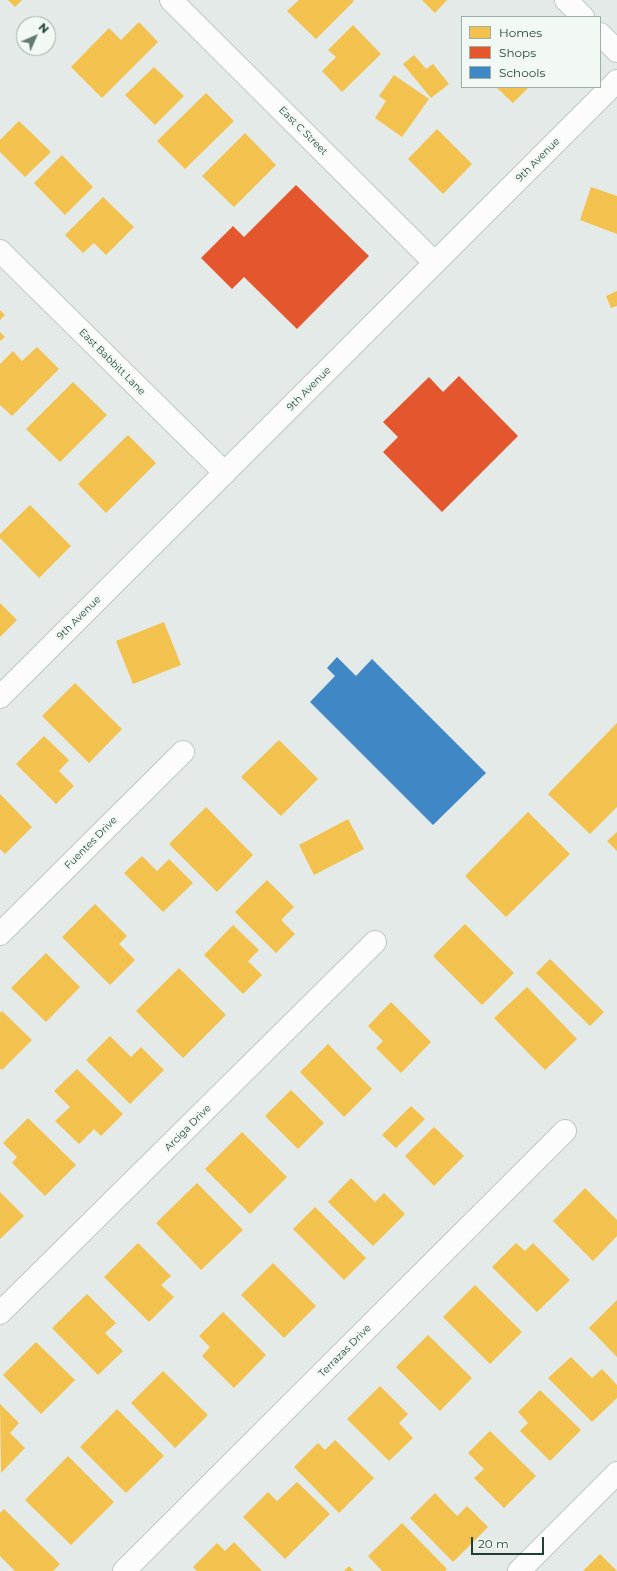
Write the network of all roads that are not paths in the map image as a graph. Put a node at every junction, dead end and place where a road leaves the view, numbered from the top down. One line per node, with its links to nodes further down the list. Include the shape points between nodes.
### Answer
1 (171, 0): 8 (street, East C Street)
2 (566, 0): 3 (street)
3 (582, 16)
4 (601, 35): 5 (street)
5 (617, 51)
6 (617, 81): 8 (street, 9th Avenue)
7 (0, 251): 9 (street, East Babbitt Lane)
8 (435, 263): 9 (street, 9th Avenue)
9 (224, 473): 10 (street, 9th Avenue)
10 (0, 697)
11 (183, 752): 12 (street, Fuentes Drive)
12 (0, 934)
13 (375, 942): 15 (street, Arciga Drive)
14 (565, 1131): 17 (street, Terrazas Drive)
15 (0, 1313)
16 (617, 1473): 18 (street)
17 (124, 1571)
18 (519, 1571)

